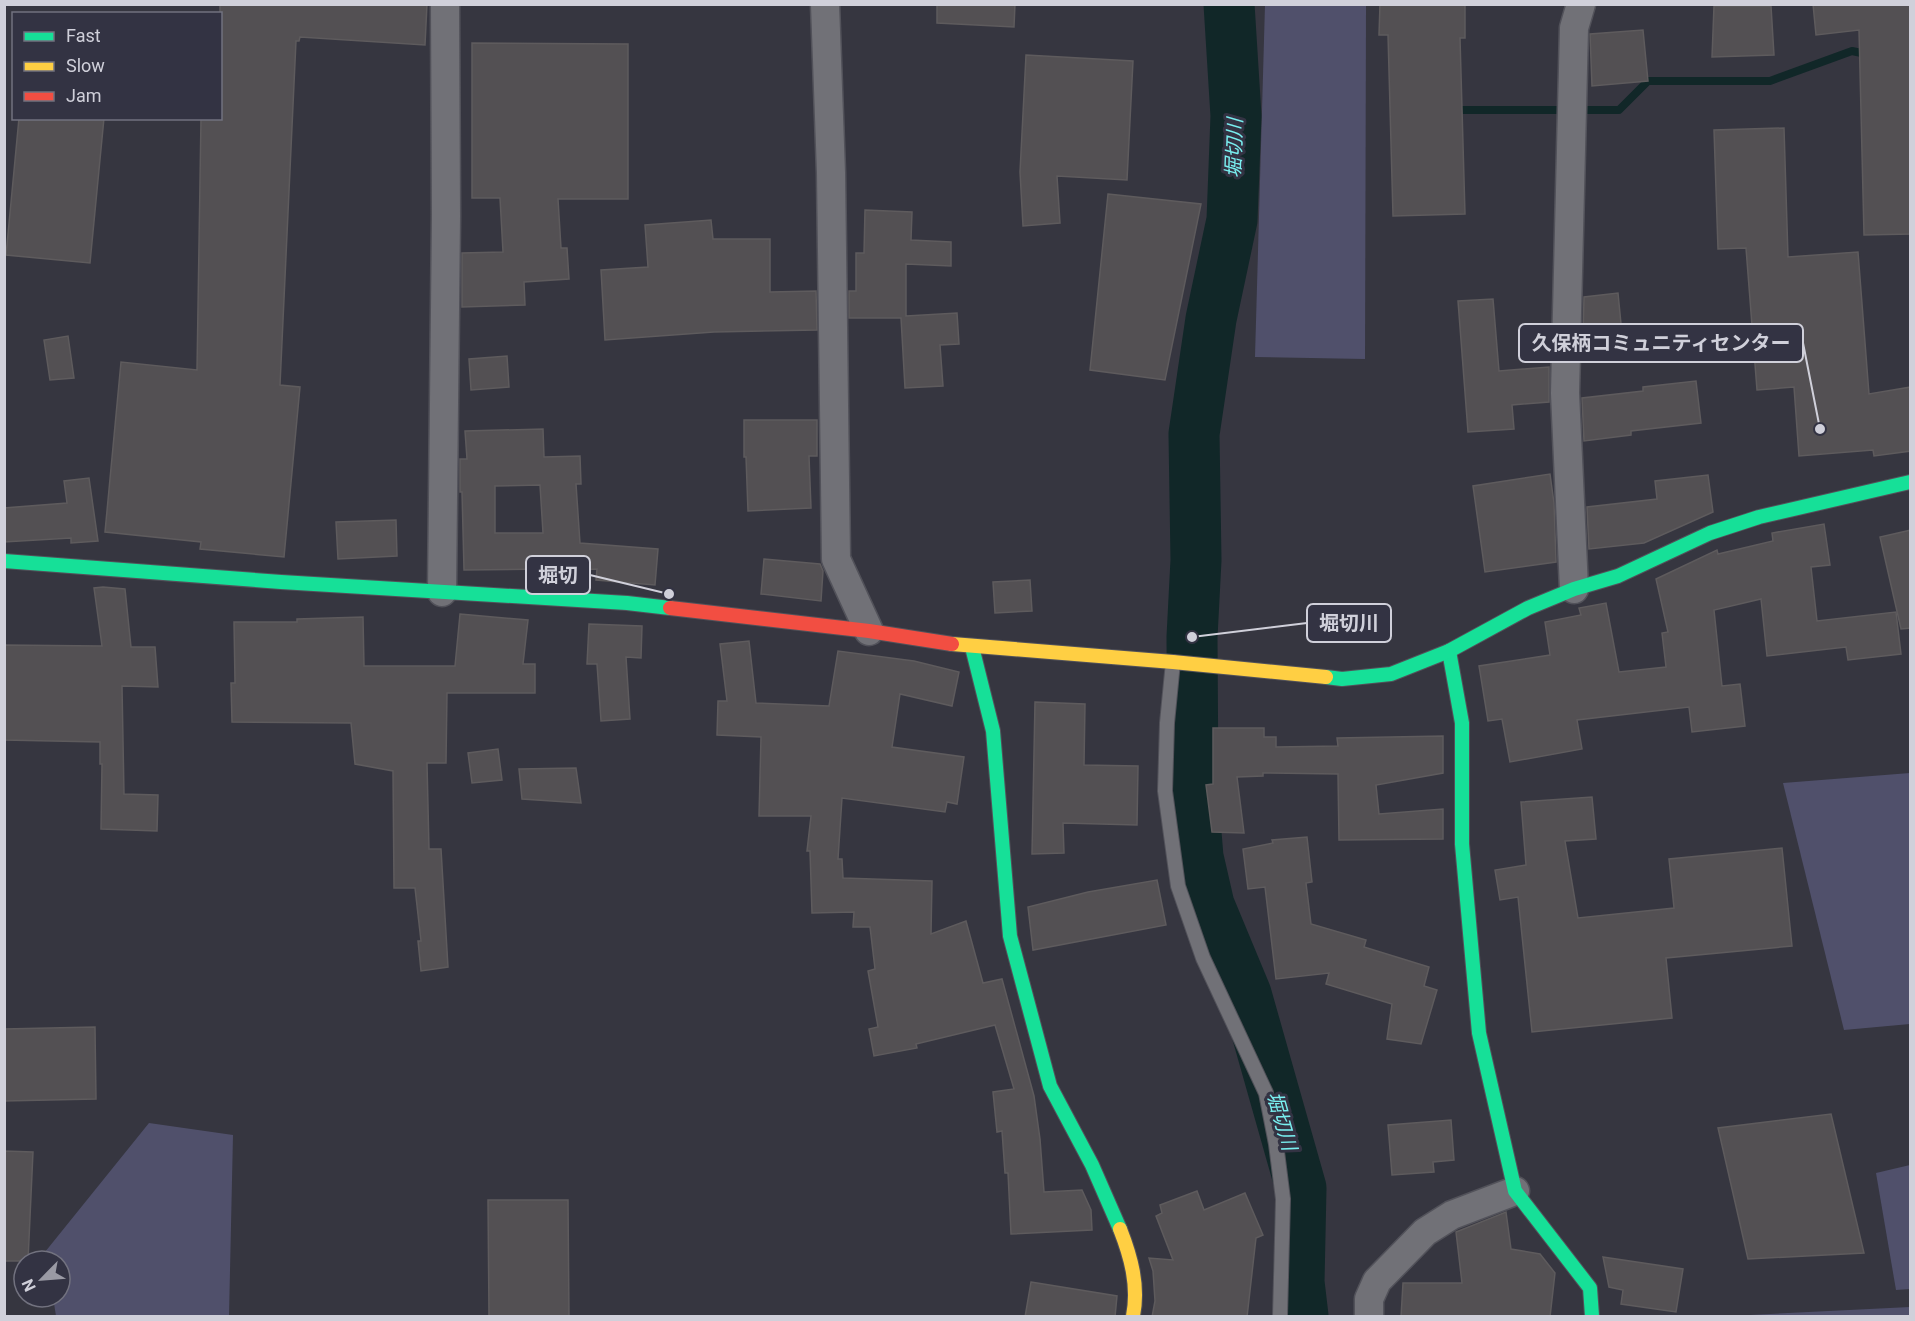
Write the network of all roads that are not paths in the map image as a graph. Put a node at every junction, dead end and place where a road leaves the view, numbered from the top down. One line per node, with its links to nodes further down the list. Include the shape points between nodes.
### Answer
1 (445, 4): 7 (street)
2 (825, 4): 8 (street, via 836,559)
3 (1581, 4): 6 (street, via 1574,28 1564,393)
4 (1911, 482): 6 (street, via 1759,517 1710,533 1618,576)
5 (4, 561): 7 (street)
6 (1574, 589): 10 (street, via 1528,608)
7 (442, 592): 8 (street, via 627,603)
8 (869, 631): 9 (street)
9 (972, 647): 11 (street); 13 (street, via 993,731 1010,936 1050,1086 1092,1165 1126,1244 1134,1272)
10 (1449, 651): 11 (street, via 1391,674 1342,679); 12 (street, via 1462,723 1462,844 1479,1033)
11 (1173, 662): 14 (lane, via 1165,791 1178,886 1203,958 1266,1093 1283,1199)
12 (1515, 1191): 15 (street, via 1452,1215 1425,1232 1377,1281 1369,1299); 16 (street, via 1590,1288)
13 (1133, 1317)
14 (1280, 1317)
15 (1369, 1317)
16 (1592, 1317)

